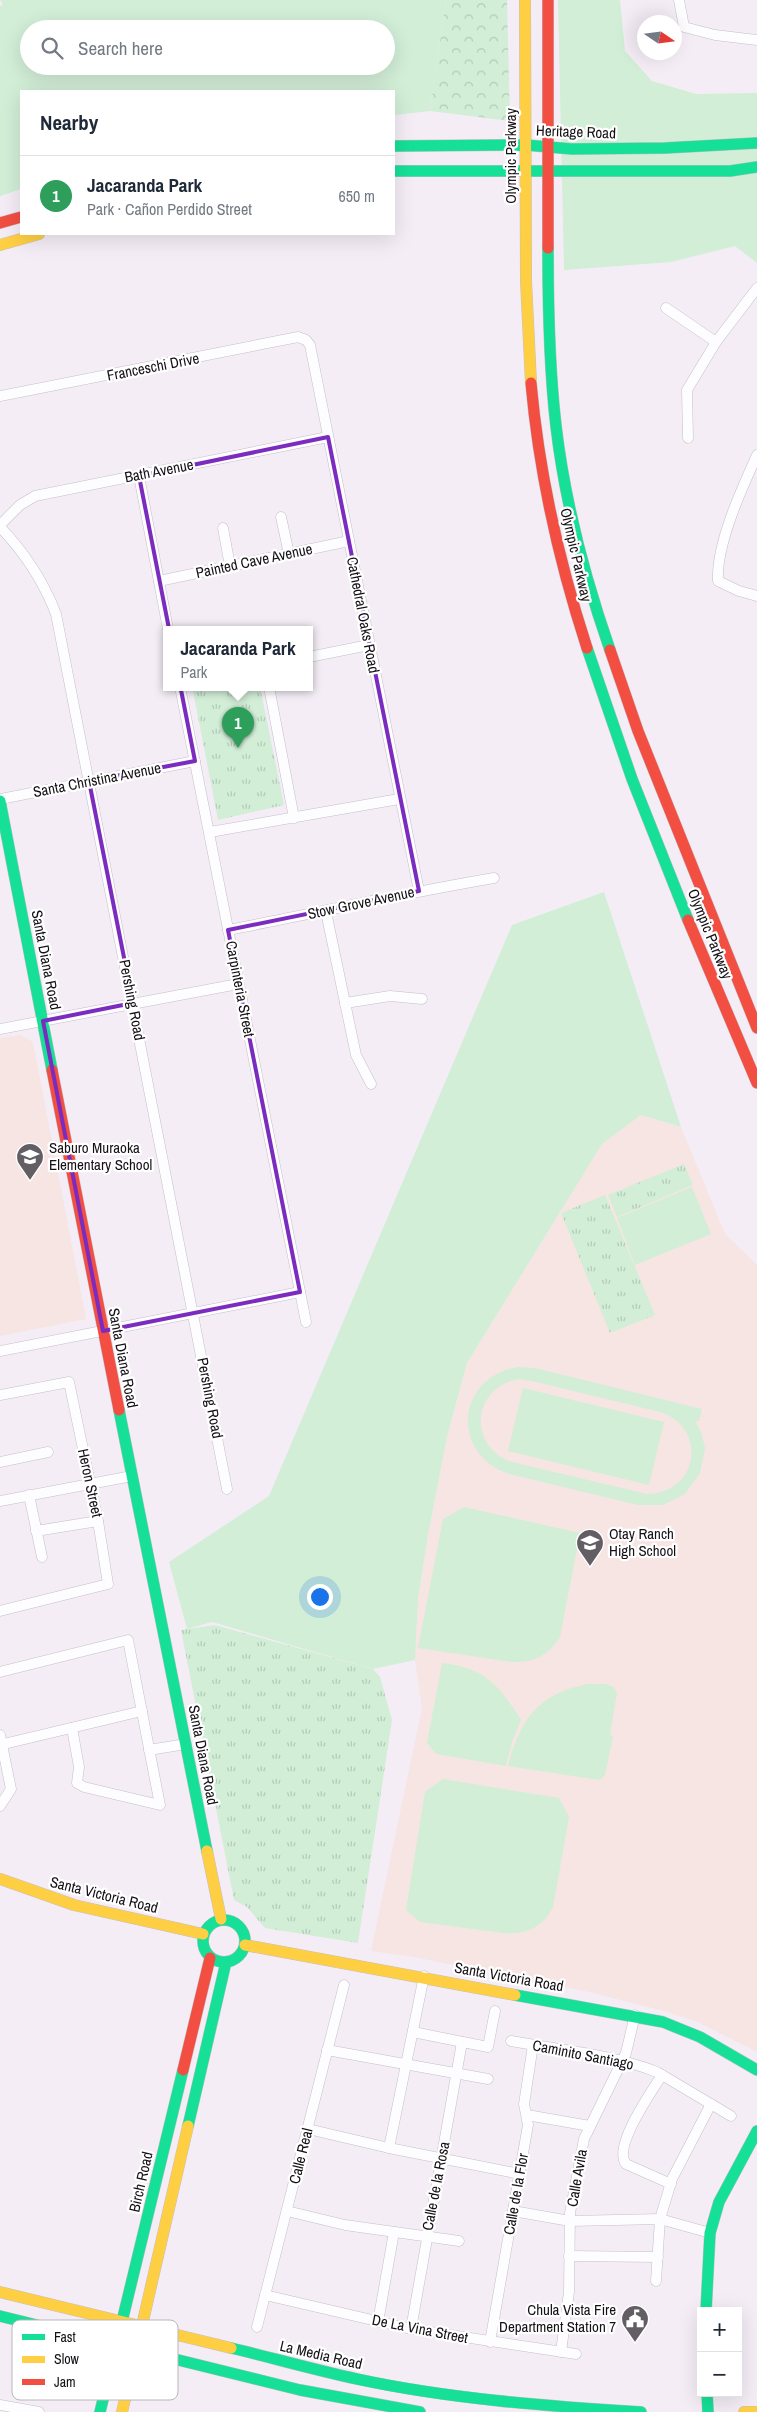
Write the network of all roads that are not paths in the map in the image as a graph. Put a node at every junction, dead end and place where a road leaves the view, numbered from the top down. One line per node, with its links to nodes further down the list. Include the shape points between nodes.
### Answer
1 (525, 0): 6 (main road, Olympic Parkway)
2 (548, 0): 8 (main road, Olympic Parkway)
3 (679, 0): 4 (street, via 684,27)
4 (757, 40)
5 (757, 143): 8 (main road, Heritage Road, via 665,148)
6 (526, 145): 7 (main road, Heritage Road); 8 (main road, Heritage Road); 11 (main road, Olympic Parkway)
7 (395, 146)
8 (549, 148): 12 (main road, Olympic Parkway)
9 (757, 167): 12 (main road, via 730,171)
10 (395, 171): 11 (main road)
11 (526, 172): 12 (main road); 56 (main road, Olympic Parkway, via 528,368 551,517 572,604 617,741 700,951)
12 (548, 172): 54 (main road, Olympic Parkway, via 551,365 556,426 575,531 591,596 638,731)
13 (20, 217): 14 (main road)
14 (0, 223)
15 (35, 235): 16 (main road)
16 (0, 245)
17 (757, 288): 20 (street)
18 (666, 308): 20 (street)
19 (306, 340): 21 (street, Franceschi Drive, via 298,338); 22 (street, Cathedral Oaks Road, via 310,345)
20 (716, 342): 23 (street, via 686,390)
21 (0, 396)
22 (328, 437): 25 (street, Bath Avenue); 29 (street, Cathedral Oaks Road)
23 (688, 438)
24 (757, 455): 33 (street, via 717,563 718,581)
25 (139, 476): 27 (street, Bath Avenue, via 34,496 20,504); 32 (street)
26 (281, 517): 30 (street)
27 (0, 526): 40 (street, Pershing Road, via 31,563 48,592 56,614)
28 (222, 528): 31 (street)
29 (349, 541): 30 (street, Painted Cave Avenue); 35 (street, Cathedral Oaks Road)
30 (289, 554): 31 (street, Painted Cave Avenue)
31 (230, 566): 32 (street, Painted Cave Avenue)
32 (159, 581): 34 (street)
33 (757, 596)
34 (167, 626)
35 (369, 645): 36 (street); 41 (street, Cathedral Oaks Road)
36 (313, 656)
37 (181, 691): 39 (street, Carpinteria Street)
38 (270, 691): 43 (street)
39 (194, 761): 40 (street, Santa Christina Avenue); 44 (street, Carpinteria Street)
40 (89, 781): 42 (street, Santa Christina Avenue); 51 (street, Pershing Road)
41 (399, 799): 43 (street); 46 (street, Cathedral Oaks Road)
42 (0, 800): 53 (main road, Santa Diana Road)
43 (294, 818): 44 (street)
44 (210, 832): 48 (street, Carpinteria Street)
45 (494, 878): 46 (street, Stow Grove Avenue)
46 (419, 891): 47 (street, Stow Grove Avenue)
47 (326, 912): 48 (street, Stow Grove Avenue); 52 (street)
48 (228, 930): 49 (street, Carpinteria Street)
49 (238, 984): 51 (street); 58 (street, Carpinteria Street)
50 (422, 999): 52 (street, via 390,996)
51 (133, 1003): 53 (street); 59 (street, Pershing Road)
52 (345, 1003): 57 (street, via 356,1055)
53 (43, 1021): 55 (street); 61 (main road, Santa Diana Road)
54 (757, 1028)
55 (0, 1029)
56 (757, 1083)
57 (371, 1084)
58 (300, 1292): 59 (street); 60 (street, Carpinteria Street)
59 (193, 1313): 61 (street); 68 (street, Pershing Road)
60 (306, 1322)
61 (102, 1331): 62 (street); 66 (main road, Santa Diana Road)
62 (0, 1351)
63 (0, 1395): 67 (street, Heron Street, via 69,1382)
64 (48, 1452): 65 (street)
65 (0, 1462)
66 (132, 1476): 67 (street); 79 (main road, Santa Diana Road)
67 (90, 1484): 69 (street); 71 (street, Heron Street)
68 (227, 1489)
69 (29, 1495): 70 (street); 72 (street)
70 (0, 1501)
71 (98, 1520): 72 (street); 74 (street, Heron Street, via 108,1584)
72 (36, 1531): 73 (street)
73 (42, 1558)
74 (0, 1611)
75 (0, 1672): 76 (street, via 128,1640)
76 (142, 1711): 77 (street); 80 (street)
77 (72, 1728): 78 (street); 80 (street, via 80,1767 77,1783 160,1804)
78 (1, 1742): 81 (street, via 11,1789)
79 (186, 1744): 80 (street); 83 (main road, Santa Diana Road)
80 (150, 1750)
81 (0, 1806)
82 (0, 1879): 84 (main road, Santa Victoria Road, via 71,1904)
83 (221, 1919): 84 (main road, via 210,1924); 85 (main road, via 239,1926)
84 (203, 1934): 86 (main road, via 203,1947)
85 (245, 1945): 87 (main road, via 238,1957); 88 (main road, Santa Victoria Road)
86 (210, 1958): 87 (main road); 103 (main road, Birch Road)
87 (226, 1962): 104 (main road)
88 (424, 1976): 91 (main road, Santa Victoria Road); 92 (street)
89 (344, 1985): 96 (street, Calle Real)
90 (495, 2012): 94 (street, via 488,2047)
91 (635, 2015): 97 (street, Calle Avila); 99 (main road, Santa Victoria Road, via 684,2029)
92 (413, 2032): 94 (street); 98 (street)
93 (511, 2041): 95 (street, Caminito Santiago)
94 (462, 2042): 100 (street, Calle de la Rosa)
95 (533, 2045): 97 (street, Caminito Santiago); 106 (street, Calle de la Flor, via 524,2104)
96 (327, 2050): 98 (street); 109 (street, Calle Real)
97 (623, 2061): 101 (street, Caminito Santiago); 108 (street, Calle Avila)
98 (406, 2064): 100 (street); 111 (street)
99 (757, 2070)
100 (457, 2073): 102 (street); 112 (street, Calle de la Rosa)
101 (662, 2075): 105 (street, Caminito Santiago); 114 (street, via 633,2123 622,2152 626,2164)
102 (488, 2079)
103 (177, 2095): 104 (main road); 132 (main road, Birch Road)
104 (194, 2099): 133 (main road)
105 (711, 2104): 107 (street, Caminito Santiago); 114 (street)
106 (528, 2116): 108 (street); 113 (street, Calle de la Flor)
107 (731, 2116)
108 (590, 2126): 118 (street, Calle Avila, via 584,2139)
109 (308, 2129): 111 (street); 115 (street, Calle Real)
110 (757, 2131): 120 (main road, via 719,2202)
111 (389, 2148): 112 (street)
112 (442, 2158): 113 (street); 121 (street, Calle de la Rosa)
113 (520, 2174): 116 (street, Calle de la Flor)
114 (671, 2184): 117 (street)
115 (287, 2211): 119 (street, via 345,2225); 127 (street, Calle Real)
116 (513, 2211): 118 (street); 138 (street, Calle de la Flor)
117 (660, 2219): 118 (street); 120 (street); 124 (street)
118 (570, 2221): 123 (street, Calle Avila)
119 (394, 2232): 121 (street); 134 (street)
120 (710, 2233): 128 (main road)
121 (427, 2236): 122 (street); 136 (street, Calle de la Rosa)
122 (459, 2241)
123 (569, 2256): 124 (street); 139 (street, Calle Avila, via 569,2292)
124 (658, 2257): 125 (street)
125 (656, 2281)
126 (0, 2292): 131 (main road, La Media Road)
127 (265, 2295): 134 (street, De La Vina Street); 135 (street, Calle Real)
128 (706, 2307)
129 (0, 2316): 130 (main road)
130 (16, 2320)
131 (115, 2320)
132 (123, 2320)
133 (144, 2320)
134 (378, 2322): 136 (street, De La Vina Street)
135 (257, 2328)
136 (411, 2330): 138 (street, De La Vina Street)
137 (178, 2336): 146 (main road, La Media Road, via 358,2379 426,2391 545,2406)
138 (490, 2342): 139 (street, De La Vina Street)
139 (562, 2352): 140 (street, De La Vina Street)
140 (576, 2354)
141 (178, 2359): 145 (main road, via 300,2390)
142 (707, 2397): 147 (main road)
143 (2, 2408): 144 (street)
144 (39, 2412)
145 (420, 2412)
146 (640, 2412)
147 (708, 2412)
148 (744, 2412): 149 (main road)
149 (757, 2412)

